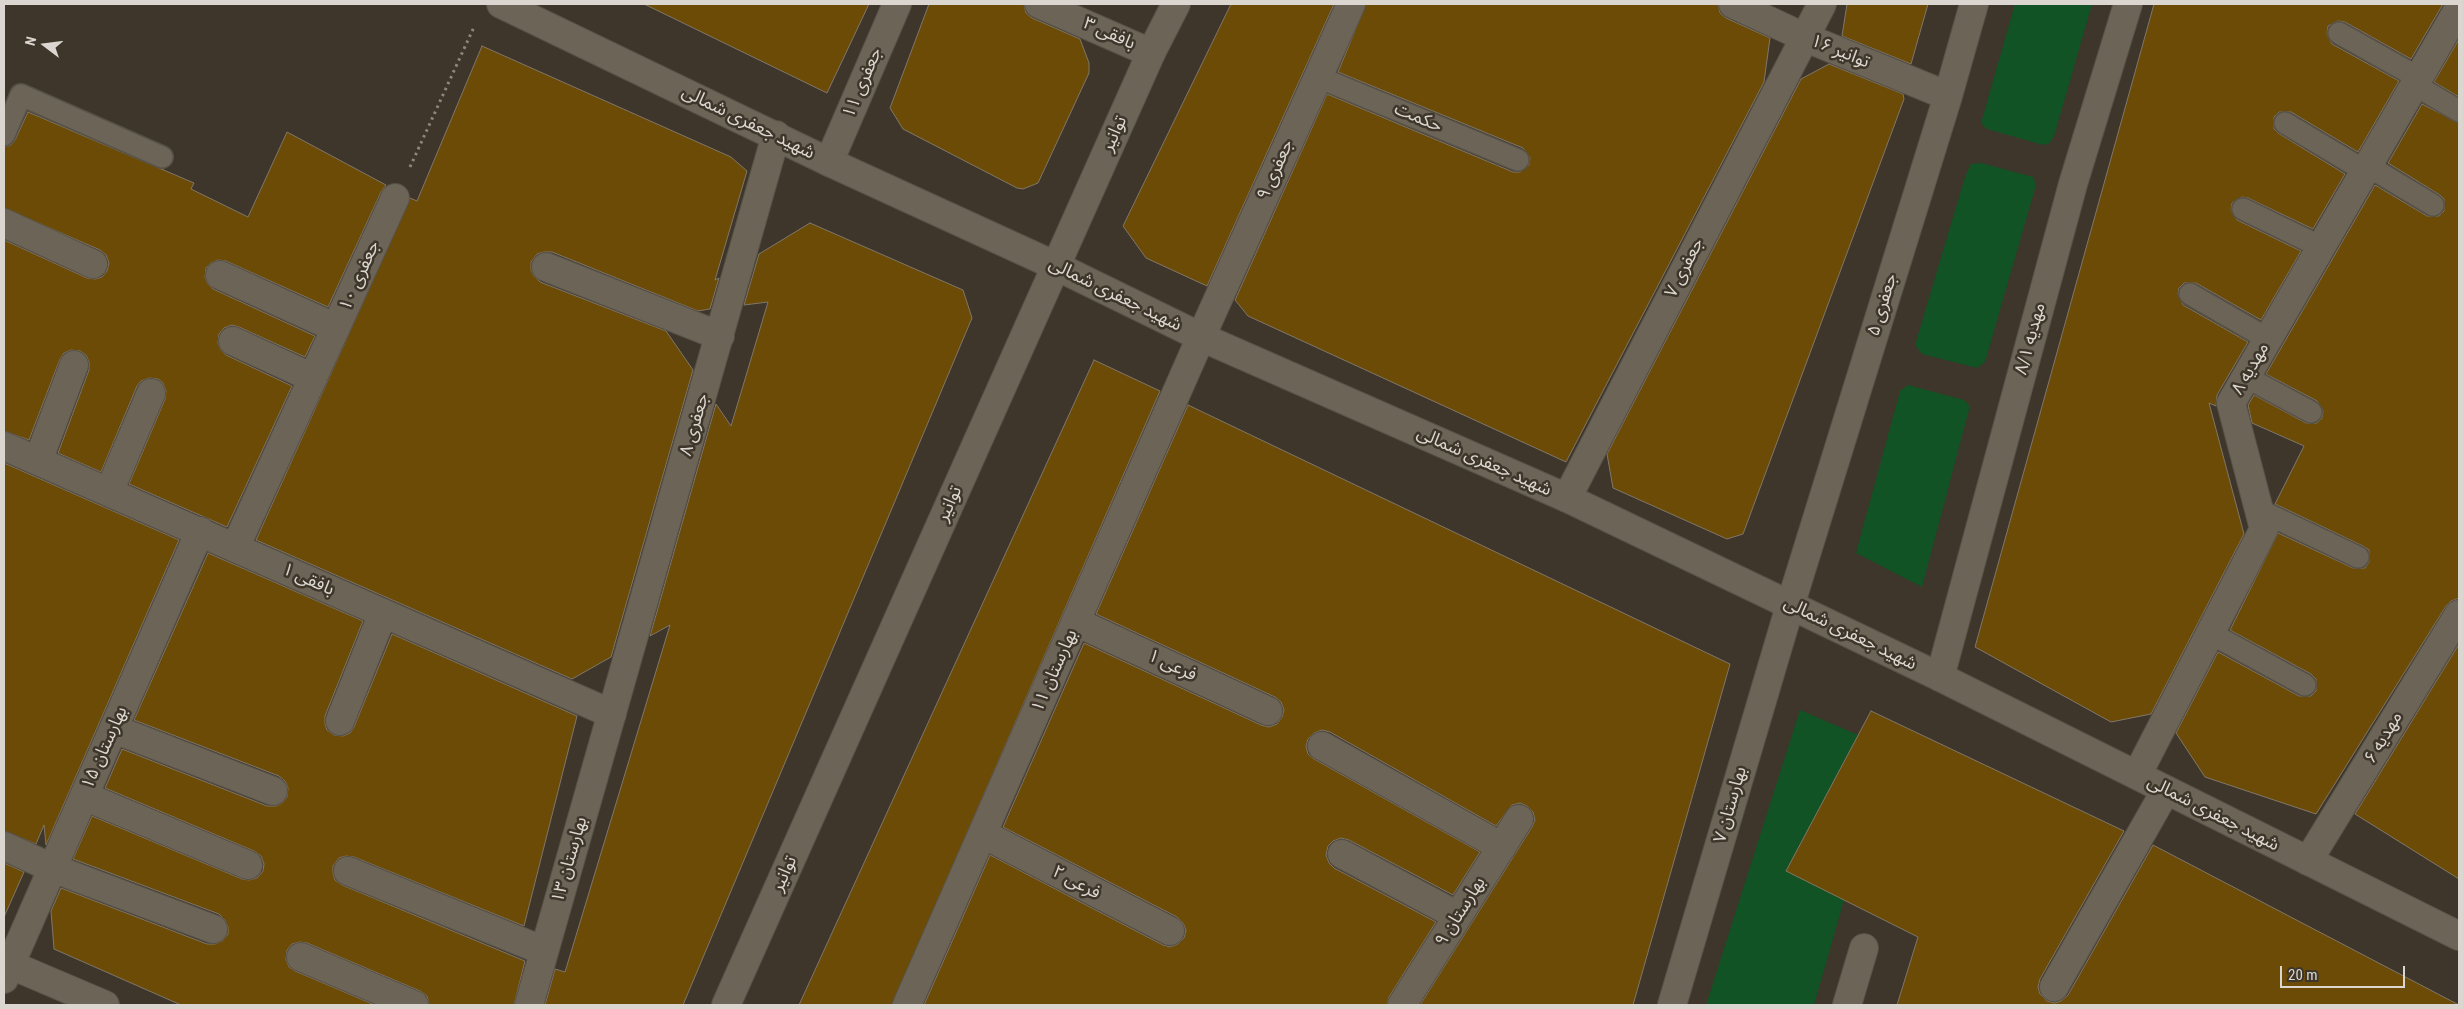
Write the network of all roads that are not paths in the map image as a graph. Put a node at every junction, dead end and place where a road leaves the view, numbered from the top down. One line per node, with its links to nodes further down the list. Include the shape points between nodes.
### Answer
1 (501, 4): 20 (street, شهید جعفری شمالی)
2 (897, 4): 23 (street, جعفری ۱۱)
3 (1039, 4): 13 (street, بافقی ۳)
4 (1176, 4): 13 (street, توانیر)
5 (1352, 4): 14 (street, جعفری ۹)
6 (1733, 4): 12 (street, توانیر ۱۶)
7 (1822, 4): 12 (street, جعفری ۷)
8 (1974, 4): 16 (street, جعفری ۵)
9 (2128, 4): 58 (street, مهدیه ۸/۱, via 2073,184)
10 (2459, 8): 15 (street, مهدیه ۸)
11 (2339, 33): 15 (lane)
12 (1804, 37): 16 (street, توانیر ۱۶); 48 (street, جعفری ۷)
13 (1151, 53): 31 (street, توانیر)
14 (1318, 77): 22 (lane, حکمت); 37 (street, جعفری ۹)
15 (2417, 81): 17 (lane); 24 (street, مهدیه ۸)
16 (1948, 96): 53 (street, جعفری ۵)
17 (2459, 111)
18 (2285, 123): 24 (lane)
19 (4, 135): 21 (lane, via 21,95)
20 (776, 135): 23 (street, شهید جعفری شمالی); 36 (street, جعفری ۸)
21 (162, 157)
22 (1518, 160)
23 (829, 162): 31 (street, شهید جعفری شمالی)
24 (2367, 169): 26 (lane); 29 (street, مهدیه ۸)
25 (395, 198): 35 (street, جعفری ۱۰)
26 (2433, 205)
27 (2243, 208): 29 (lane)
28 (4, 223): 30 (street)
29 (2321, 247): 38 (street, مهدیه ۸)
30 (93, 264)
31 (1056, 266): 37 (street, شهید جعفری شمالی); 90 (street, توانیر)
32 (546, 267): 36 (street)
33 (220, 275): 35 (street)
34 (2190, 294): 38 (lane)
35 (336, 328): 42 (street, جعفری ۱۰)
36 (720, 336): 61 (street, جعفری ۸)
37 (1201, 337): 48 (street, شهید جعفری شمالی); 56 (street, بهارستان ۱۱)
38 (2268, 340): 41 (street, مهدیه ۸)
39 (233, 341): 42 (street)
40 (74, 365): 46 (street)
41 (2246, 377): 44 (lane); 49 (street, مهدیه ۸, via 2231,403)
42 (313, 378): 51 (street, جعفری ۱۰)
43 (151, 393): 47 (street)
44 (2311, 412)
45 (4, 446): 46 (street, بافقی ۱)
46 (38, 461): 47 (street, بافقی ۱)
47 (109, 492): 50 (street, بافقی ۱)
48 (1567, 498): 53 (street, شهید جعفری شمالی)
49 (2259, 510): 52 (lane); 57 (street, مهدیه ۸, via 2264,529)
50 (200, 531): 51 (street, بافقی ۱); 63 (street, بهارستان ۱۵)
51 (235, 548): 54 (street, بافقی ۱)
52 (2358, 557)
53 (1790, 606): 58 (street, شهید جعفری شمالی); 93 (street, بهارستان ۷)
54 (383, 613): 61 (street, بافقی ۱); 62 (street)
55 (2459, 614): 74 (street, مهدیه ۶)
56 (1076, 622): 60 (street, فرعی ۱); 70 (street, بهارستان ۱۱)
57 (2210, 633): 59 (lane); 65 (street, مهدیه ۸)
58 (1940, 677): 65 (street, شهید جعفری شمالی)
59 (2305, 685)
60 (1268, 711)
61 (612, 714): 83 (street, بهارستان ۱۳)
62 (340, 721)
63 (114, 730): 67 (street); 68 (street, بهارستان ۱۵)
64 (1322, 746): 72 (street)
65 (2137, 775): 66 (street, شهید جعفری شمالی)
66 (2166, 790): 74 (street, شهید جعفری شمالی); 86 (street)
67 (273, 791)
68 (84, 796): 75 (street); 76 (street, بهارستان ۱۵)
69 (1519, 819): 72 (street, بهارستان ۹)
70 (983, 834): 80 (street, فرعی ۲); 91 (street, بهارستان ۱۱)
71 (4, 846): 76 (street)
72 (1502, 847): 78 (street, بهارستان ۹)
73 (1342, 854): 78 (street)
74 (2308, 862): 81 (street, شهید جعفری شمالی)
75 (248, 865)
76 (52, 868): 79 (street); 85 (street, بهارستان ۱۵)
77 (348, 871): 83 (street)
78 (1458, 916): 92 (street, بهارستان ۹)
79 (213, 929)
80 (1170, 931)
81 (2459, 936)
82 (1864, 948): 94 (street)
83 (544, 951): 89 (street, بهارستان ۱۳)
84 (301, 957): 88 (street)
85 (6, 969): 87 (street)
86 (2054, 987)
87 (106, 1005)
88 (414, 1005)
89 (529, 1005)
90 (726, 1005)
91 (907, 1005)
92 (1402, 1005)
93 (1672, 1005)
94 (1847, 1005)

